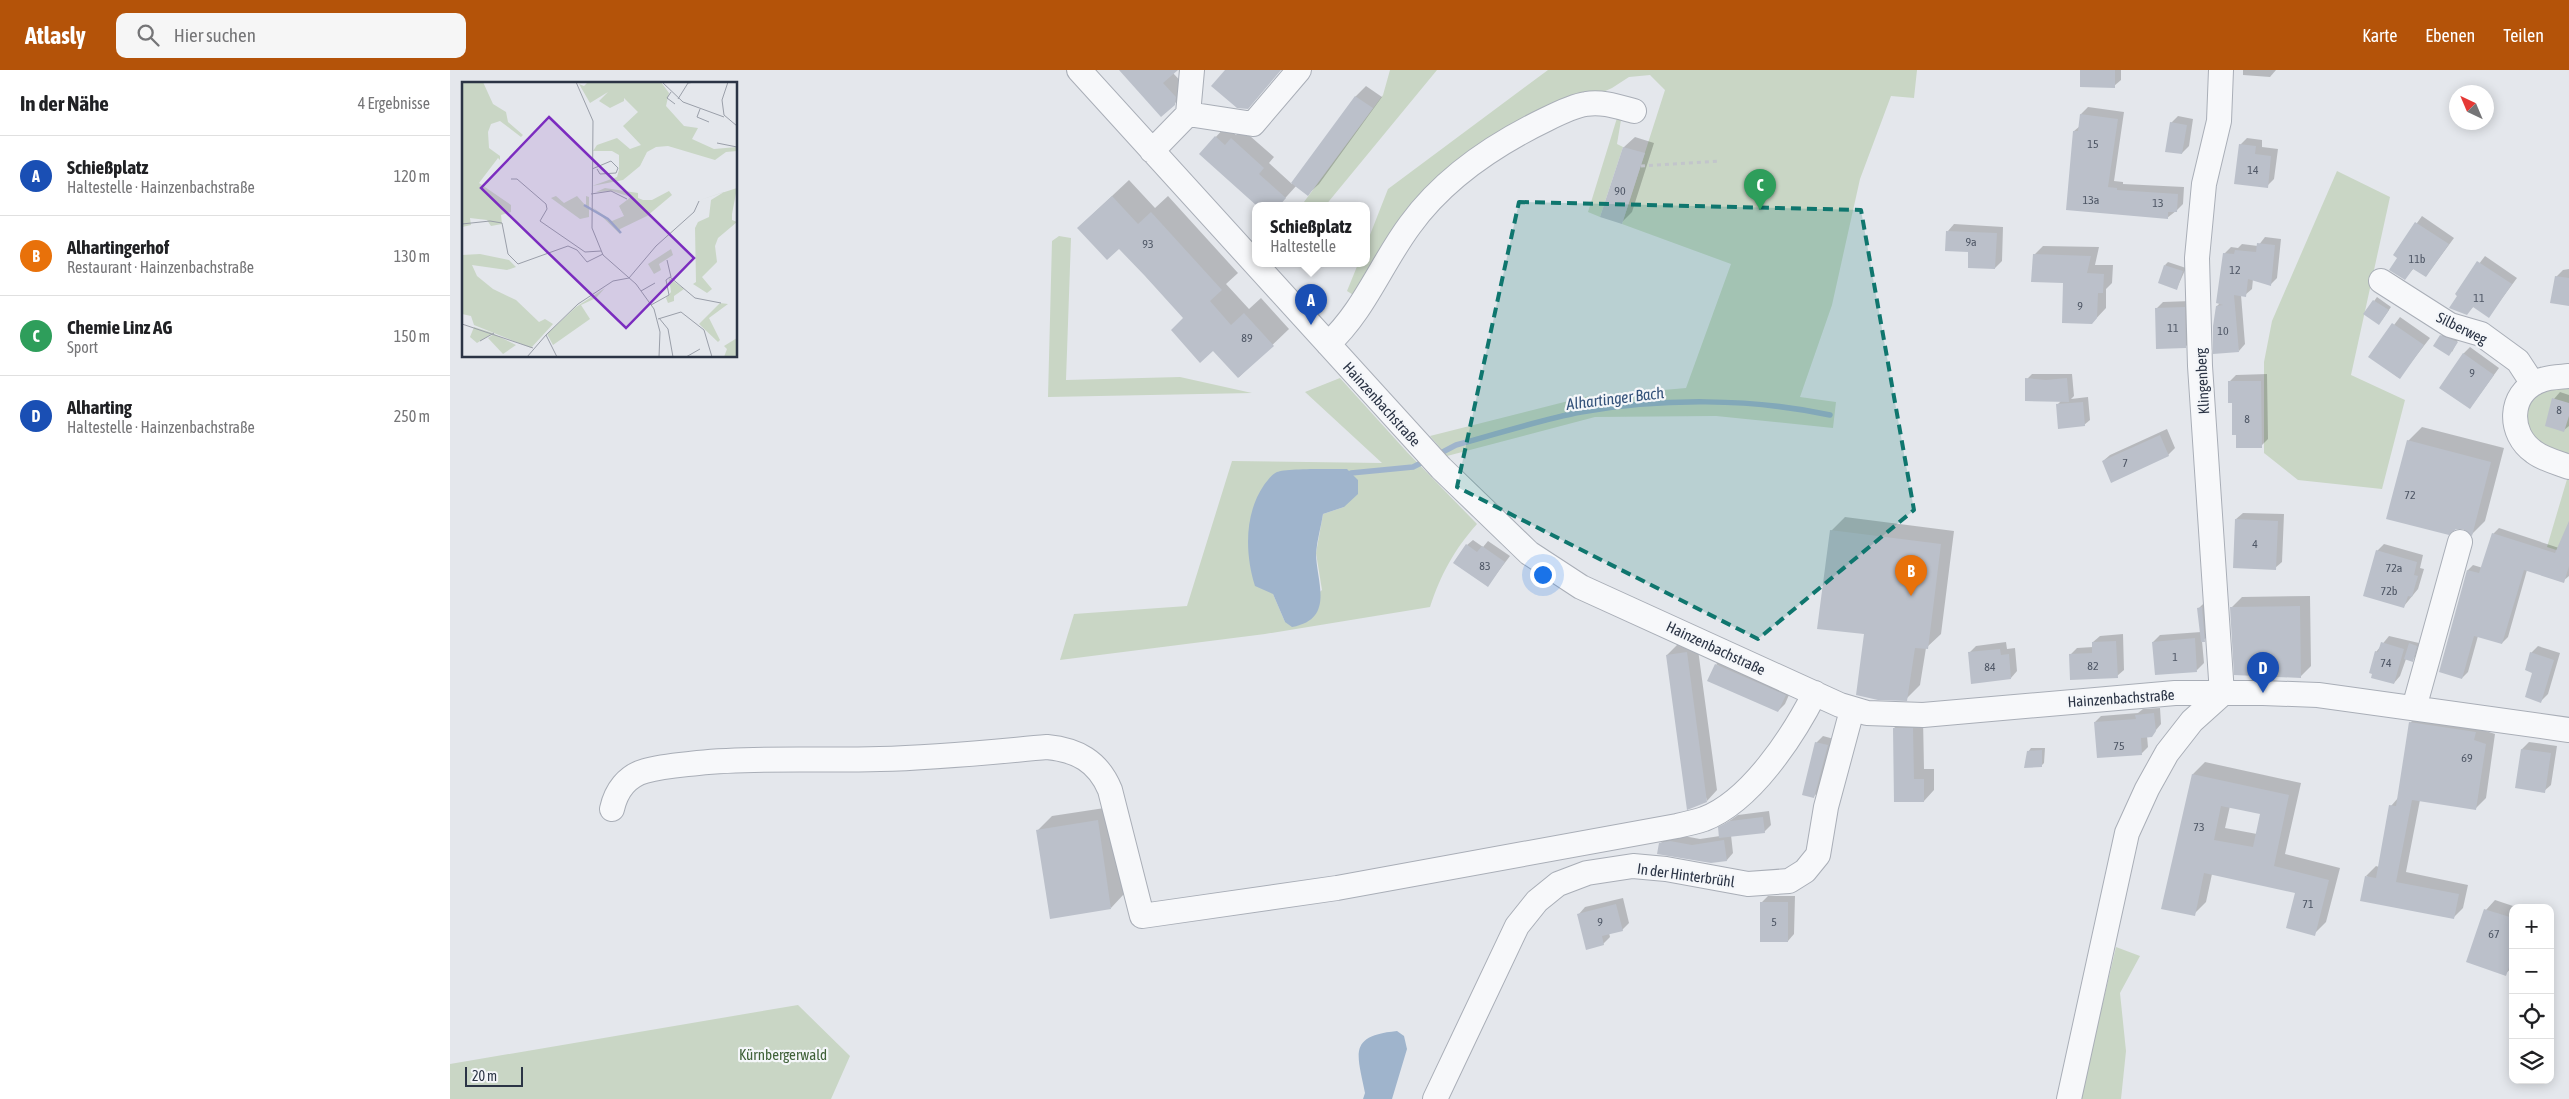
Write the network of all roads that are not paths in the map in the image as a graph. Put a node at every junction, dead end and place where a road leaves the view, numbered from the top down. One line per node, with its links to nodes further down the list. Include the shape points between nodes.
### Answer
1 (1079, 70): 7 (street, Hainzenbachstraße)
2 (1192, 70): 6 (street)
3 (1299, 70): 6 (street, via 1253,124)
4 (2222, 70): 17 (street, Klingenberg, via 2219,121 2204,184 2197,258 2200,366)
5 (1634, 111): 11 (street, via 1609,104 1577,107 1527,128 1459,173 1422,208 1362,302)
6 (1188, 114): 7 (street)
7 (1152, 151): 8 (street, Hainzenbachstraße)
8 (1252, 261)
9 (1258, 267): 11 (street, Hainzenbachstraße)
10 (2381, 282): 13 (street, Silberweg, via 2450,325 2481,334 2518,361)
11 (1328, 344): 16 (street, Hainzenbachstraße, via 1440,468 1510,537 1552,570 1581,587)
12 (2569, 376): 13 (street, via 2539,380)
13 (2533, 384): 14 (street, via 2517,402 2513,414 2516,429 2524,444 2535,453)
14 (2569, 467)
15 (2460, 542): 18 (street)
16 (1815, 693): 19 (street, Hainzenbachstraße); 21 (street, via 1797,728 1768,767 1731,803 1705,818 1677,826 1337,888 1142,916 1104,775 1078,753 1061,748 879,760 731,760 662,767 643,771 631,778 620,788)
17 (2222, 694): 18 (street, Hainzenbachstraße, via 2318,696); 19 (street, Hainzenbachstraße, via 2175,693 1923,715); 23 (street, via 2192,721 2167,753 2127,834)
18 (2414, 708): 20 (street, Hainzenbachstraße)
19 (1852, 710): 22 (street, In der Hinterbrühl, via 1826,807 1818,855 1805,871 1789,881 1748,884 1633,866 1587,872 1558,884 1537,901 1517,926)
20 (2569, 730)
21 (612, 809)
22 (1435, 1099)
23 (2069, 1099)

